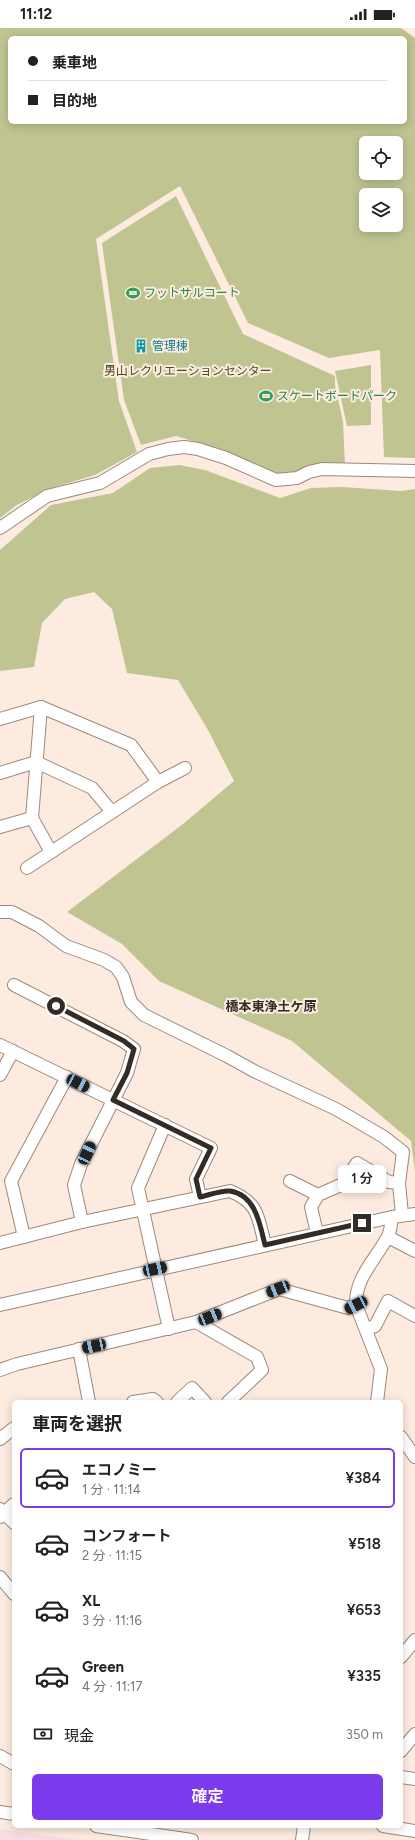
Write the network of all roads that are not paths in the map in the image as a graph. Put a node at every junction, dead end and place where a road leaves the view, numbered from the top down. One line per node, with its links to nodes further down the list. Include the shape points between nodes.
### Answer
1 (415, 471): 2 (street, via 322,469 297,478 276,480 198,449 168,449 149,454 100,483 47,496)
2 (0, 528)
3 (41, 707): 4 (street); 5 (street); 8 (street, via 131,745)
4 (0, 719)
5 (36, 762): 7 (street); 9 (street, via 92,788); 10 (street)
6 (184, 768): 8 (street)
7 (0, 773)
8 (158, 782): 9 (street)
9 (112, 812): 12 (street)
10 (32, 818): 11 (street); 12 (street)
11 (0, 827)
12 (51, 852): 13 (street)
13 (26, 868)
14 (0, 912): 23 (street, via 12,912 39,926 66,946 104,960 116,968 123,977 131,1002 144,1015 256,1072 336,1108 384,1137 403,1152)
15 (14, 985): 20 (street, via 124,1041 134,1049 127,1073)
16 (0, 1045): 17 (street)
17 (14, 1051): 18 (street); 19 (street)
18 (0, 1075)
19 (67, 1077): 20 (street); 31 (street, via 11,1181)
20 (113, 1100): 21 (street); 29 (street, via 81,1164 74,1184)
21 (166, 1125): 25 (street, via 211,1148 196,1179); 26 (street, via 138,1188)
22 (290, 1181): 24 (street)
23 (399, 1183): 24 (street, via 389,1182 357,1163 342,1184); 28 (street)
24 (318, 1195): 30 (street, via 311,1207)
25 (200, 1197): 26 (street); 34 (street, via 230,1191 243,1196 257,1214)
26 (142, 1209): 29 (street); 36 (street)
27 (415, 1214): 28 (street)
28 (397, 1216): 30 (street); 32 (street)
29 (82, 1222): 31 (street)
30 (317, 1234): 34 (street)
31 (24, 1237): 33 (street)
32 (388, 1237): 35 (street); 37 (street, via 373,1257 358,1285)
33 (0, 1243)
34 (265, 1245): 36 (street)
35 (415, 1252)
36 (155, 1269): 38 (street); 41 (street)
37 (356, 1305): 40 (street, via 348,1308 278,1289); 42 (street)
38 (0, 1306)
39 (415, 1316): 42 (street, via 388,1301 375,1326)
40 (196, 1322): 41 (street); 48 (street, via 257,1357 262,1370)
41 (169, 1329): 43 (street)
42 (366, 1329): 49 (street, via 381,1369)
43 (79, 1349): 44 (street); 45 (street)
44 (0, 1370)
45 (89, 1400)
46 (179, 1400): 47 (street, via 192,1388)
47 (203, 1400)
48 (230, 1400)
49 (377, 1400)
50 (12, 1430): 51 (street)
51 (0, 1439)
52 (403, 1440): 53 (street)
53 (415, 1457)
54 (12, 1505): 55 (street)
55 (1, 1513): 56 (street)
56 (12, 1521)
57 (0, 1577): 58 (street)
58 (12, 1592)
59 (415, 1640): 60 (street)
60 (403, 1655)
61 (415, 1734): 62 (street)
62 (403, 1749)
63 (0, 1756): 64 (street)
64 (12, 1763)
65 (403, 1776): 66 (street)
66 (415, 1779)
67 (0, 1812): 68 (street)
68 (12, 1814)
69 (109, 1828): 73 (street)
70 (304, 1828): 75 (street)
71 (399, 1828): 72 (street)
72 (415, 1830)
73 (141, 1833): 74 (street)
74 (192, 1840)
75 (302, 1840)

